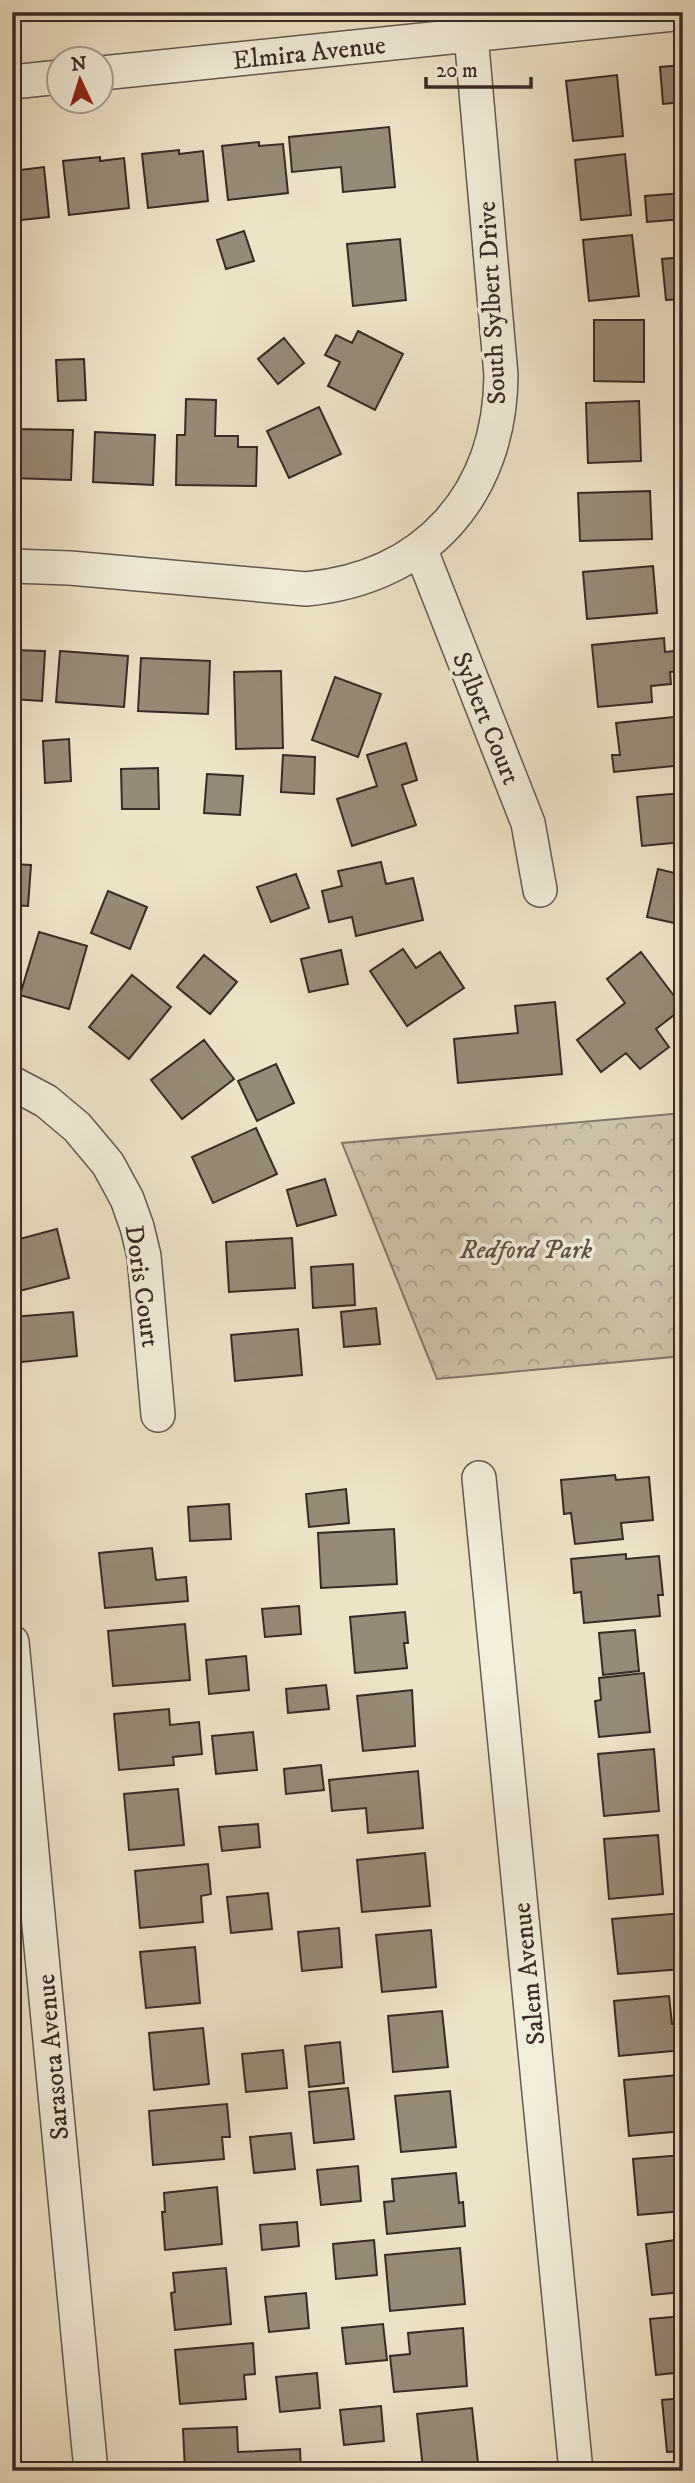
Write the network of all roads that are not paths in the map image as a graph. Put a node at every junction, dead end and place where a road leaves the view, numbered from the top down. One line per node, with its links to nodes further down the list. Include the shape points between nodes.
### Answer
1 (683, 13): 2 (street, Elmira Avenue)
2 (470, 24): 3 (street, Elmira Avenue); 6 (street, South Sylbert Drive, via 500,403 492,447 478,482 452,519)
3 (116, 71)
4 (46, 78): 5 (street)
5 (12, 82)
6 (420, 548): 7 (street, South Sylbert Drive, via 369,577 306,589); 8 (street, Sylbert Court, via 528,823)
7 (12, 566)
8 (540, 890)
9 (12, 1083): 10 (street, Doris Court, via 46,1101 76,1127 108,1164 127,1199 144,1256)
10 (158, 1415)
11 (479, 1478): 14 (street, Salem Avenue)
12 (12, 1642): 13 (street, Sarasota Avenue)
13 (91, 2471)
14 (576, 2471)

